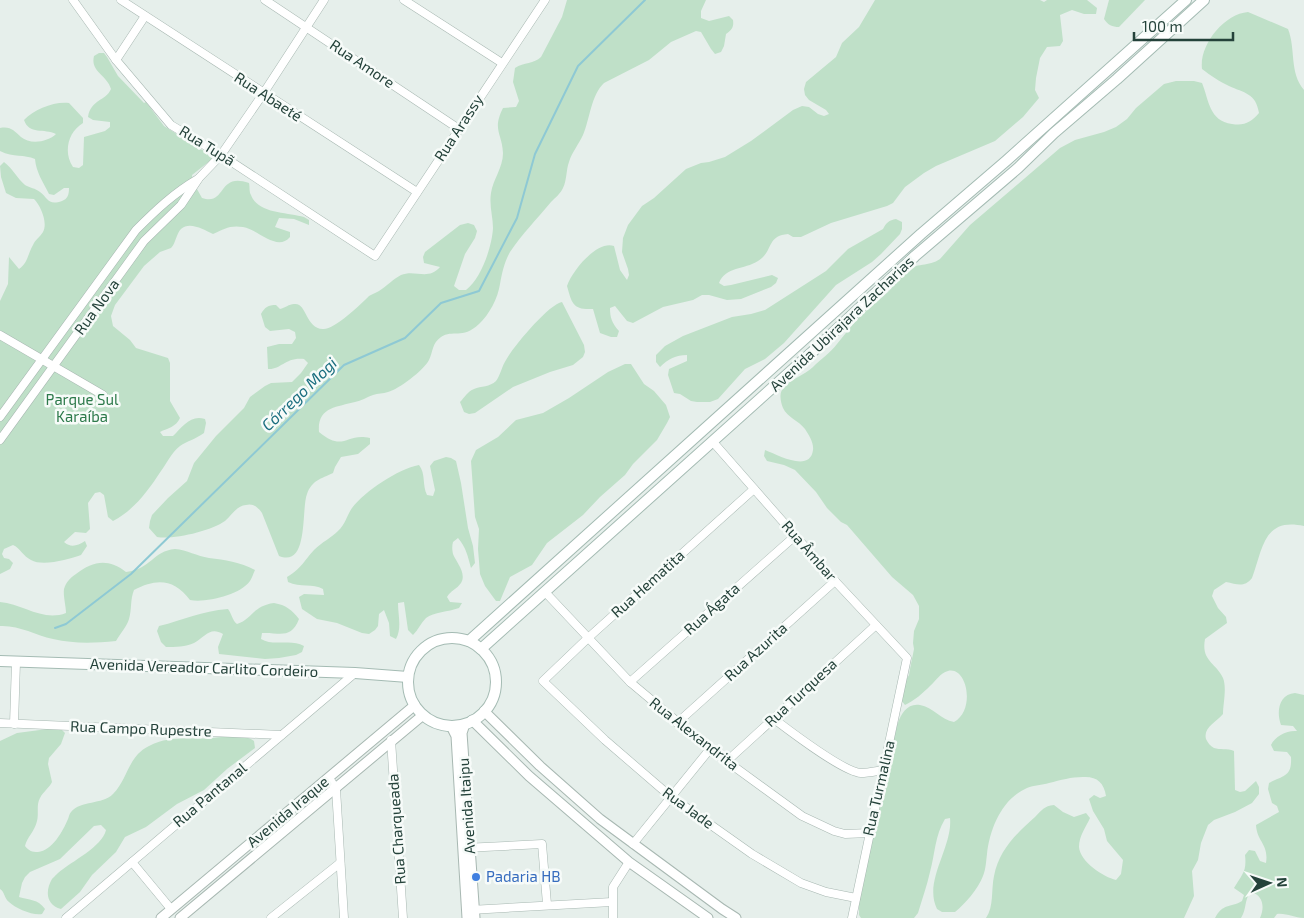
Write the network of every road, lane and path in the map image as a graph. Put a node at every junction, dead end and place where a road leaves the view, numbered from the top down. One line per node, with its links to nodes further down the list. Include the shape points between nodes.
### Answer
1 (72, 0): 11 (street, Rua Tupã)
2 (120, 0): 9 (street, Rua Abaeté)
3 (265, 0): 10 (street, Rua Amore)
4 (324, 0): 10 (street, Rua Nova)
5 (404, 0): 12 (street)
6 (1186, 0): 32 (main road, Avenida Ubirajara Zacharias)
7 (1204, 0): 25 (main road, Avenida Ubirajara Zacharias, via 915,256)
8 (543, 1): 12 (street, Rua Arassy)
9 (145, 16): 11 (street); 13 (street, Rua Abaeté)
10 (306, 27): 13 (street, Rua Nova); 14 (street, Rua Amore)
11 (116, 60): 15 (street, Rua Tupã, via 171,125)
12 (502, 63): 14 (street, Rua Arassy)
13 (263, 94): 15 (street, Rua Nova); 17 (street, Rua Abaeté)
14 (459, 129): 17 (street, Rua Arassy)
15 (222, 155): 16 (street, Rua Nova); 18 (street, Rua Tupã)
16 (200, 178): 20 (street, Rua Nova, via 175,193 136,230); 21 (street, Rua Nova, via 181,205 144,241)
17 (416, 192): 18 (street, Rua Arassy)
18 (375, 256)
19 (0, 335): 20 (street)
20 (42, 359): 21 (street); 23 (street, Rua Nova)
21 (54, 366): 22 (street); 24 (street, Rua Nova)
22 (103, 395)
23 (0, 417)
24 (0, 440)
25 (713, 442): 26 (street, Rua Âmbar); 29 (main road, Avenida Ubirajara Zacharias)
26 (754, 489): 27 (street, Rua Âmbar); 31 (street, Rua Hematita)
27 (794, 536): 28 (street, Rua Âmbar); 40 (street, Rua Ágata)
28 (835, 581): 30 (street, Rua Âmbar); 47 (street, Rua Azurita)
29 (544, 592): 31 (street, Rua Alexandrita); 33 (main road, Avenida Ubirajara Zacharias)
30 (876, 625): 34 (street, Rua Âmbar); 44 (street, Rua Turquesa)
31 (588, 638): 39 (street, Rua Hematita); 40 (street, Rua Alexandrita)
32 (469, 641): 33 (main road); 38 (main road, via 445,638 427,645 414,659)
33 (481, 649): 42 (main road, via 494,668 496,679 493,696)
34 (907, 658): 54 (street, Rua Turmalina)
35 (0, 662): 36 (main road, Avenida Vereador Carlito Cordeiro)
36 (16, 662): 37 (main road, Avenida Vereador Carlito Cordeiro); 48 (street)
37 (355, 673): 38 (main road, Avenida Vereador Carlito Cordeiro); 50 (street, Rua Pantanal)
38 (408, 677): 41 (main road, via 410,696)
39 (543, 681): 57 (street, Rua Jade)
40 (630, 682): 47 (street, Rua Alexandrita)
41 (415, 705): 43 (main road); 55 (street, Avenida Iraque)
42 (484, 712): 45 (main road); 58 (street)
43 (423, 715): 49 (main road, via 437,723); 51 (street, Avenida Iraque)
44 (774, 719): 53 (street, Rua Turquesa); 54 (street, via 852,771)
45 (469, 722): 49 (main road); 59 (street); 62 (street, Avenida Itaipu, via 462,733)
46 (0, 723): 48 (street, Rua Campo Rupestre)
47 (677, 723): 52 (street, Rua Alexandrita)
48 (14, 724): 50 (street, Rua Campo Rupestre)
49 (452, 726): 62 (street, Avenida Itaipu, via 456,736)
50 (281, 735): 63 (street, Rua Pantanal)
51 (391, 740): 56 (street, Avenida Iraque); 79 (street, Rua Charqueada)
52 (710, 749): 53 (street, Rua Alexandrita); 57 (street)
53 (727, 761): 60 (street, Rua Alexandrita, via 810,820 834,832)
54 (884, 770): 60 (street, Rua Turmalina)
55 (329, 778): 56 (street); 71 (street, Avenida Iraque)
56 (336, 789): 65 (street); 76 (street, Avenida Iraque)
57 (670, 796): 61 (street); 68 (street, Rua Jade, via 752,854 801,883)
58 (595, 815): 59 (street); 61 (street)
59 (586, 826): 64 (street)
60 (869, 833): 68 (street, Rua Turmalina)
61 (633, 844): 66 (street)
62 (466, 848): 70 (street, via 542,844); 72 (street, Avenida Itaipu)
63 (132, 862): 71 (street); 74 (street, Rua Pantanal)
64 (629, 862): 67 (street); 69 (street, via 613,887)
65 (340, 863): 73 (street); 78 (street)
66 (677, 876): 67 (street, via 672,887); 82 (street)
67 (663, 886): 81 (street)
68 (856, 898): 83 (street, Rua Turmalina)
69 (612, 902): 70 (street); 80 (street)
70 (547, 904): 72 (street)
71 (171, 909): 75 (street, Avenida Iraque)
72 (470, 914)
73 (279, 915): 77 (street)
74 (66, 918)
75 (161, 918)
76 (180, 918)
77 (271, 918)
78 (344, 918)
79 (403, 918)
80 (613, 918)
81 (708, 918)
82 (736, 918)
83 (852, 918)

